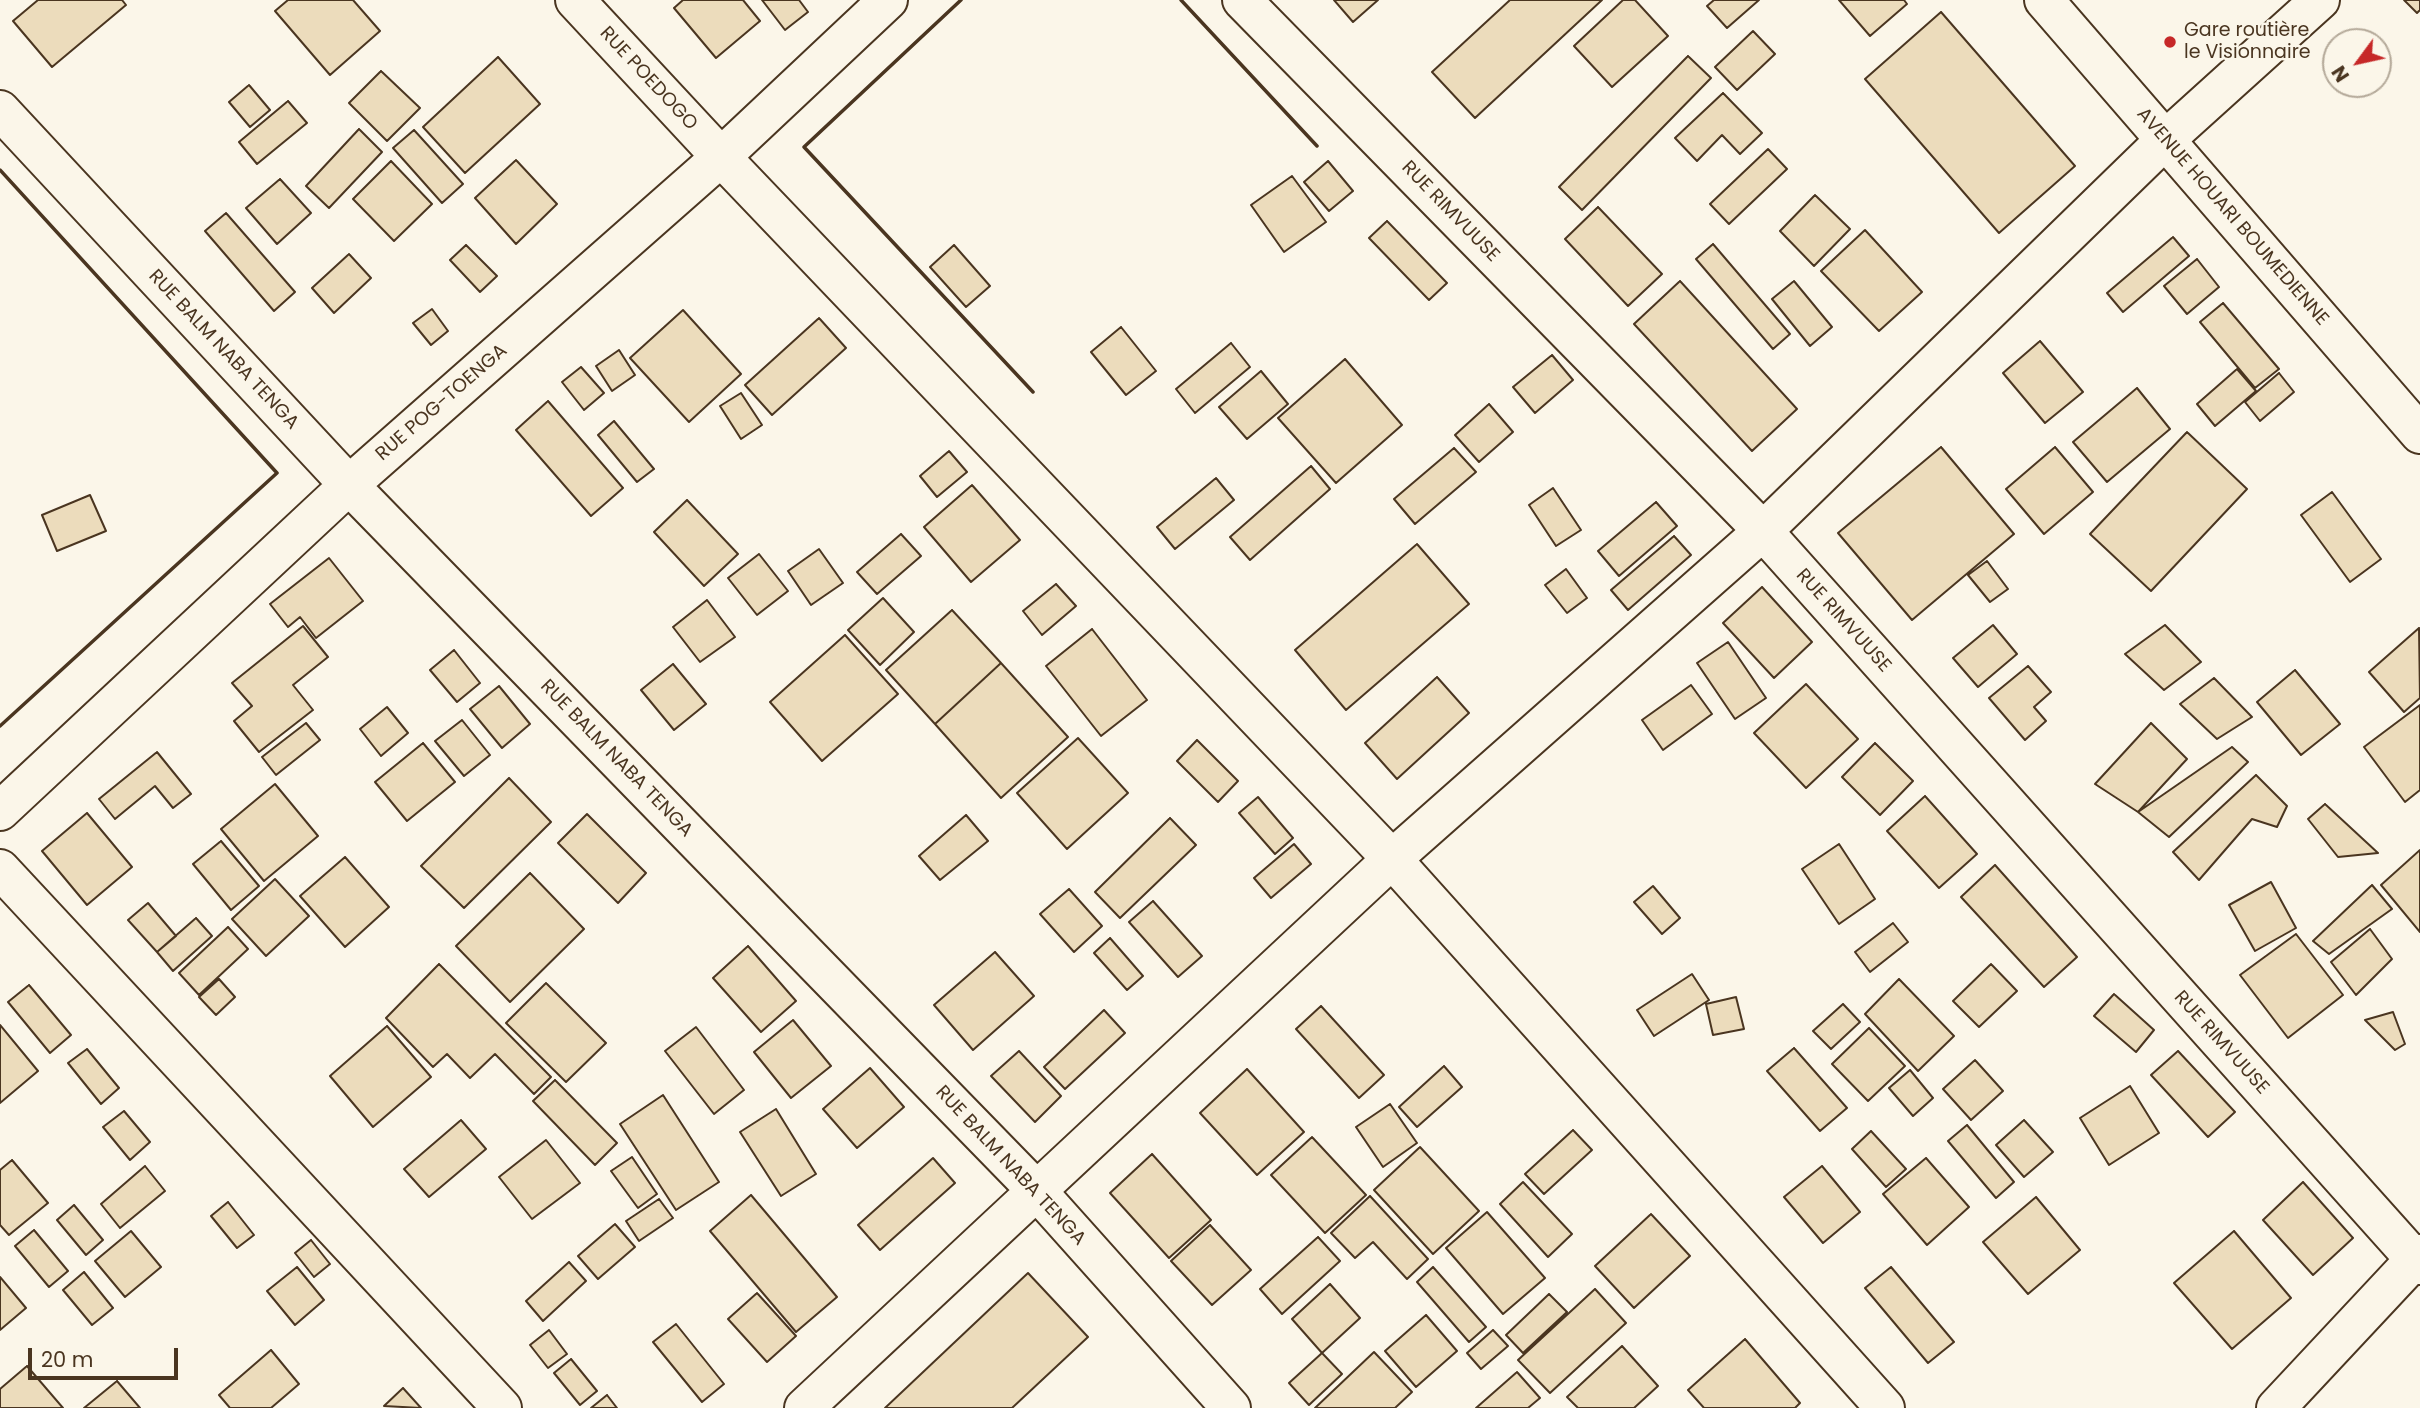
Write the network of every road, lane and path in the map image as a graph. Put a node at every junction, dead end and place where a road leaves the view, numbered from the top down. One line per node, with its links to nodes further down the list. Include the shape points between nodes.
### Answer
1 (575, 0): 8 (street, RUE POEDOGO)
2 (888, 0): 8 (street, RUE POG-TOENGA)
3 (1242, 0): 11 (street, RUE RIMVUUSE)
4 (2045, 0): 7 (street, AVENUE HOUARI BOUMEDIENNE)
5 (2320, 0): 7 (street)
6 (1, 114): 10 (street, RUE BALM NABA TENGA)
7 (2165, 141): 9 (street, AVENUE HOUARI BOUMEDIENNE); 11 (street)
8 (721, 157): 10 (street, RUE POG-TOENGA); 13 (street, RUE POEDOGO)
9 (2420, 434)
10 (349, 485): 12 (street, RUE POG-TOENGA); 15 (street, RUE BALM NABA TENGA)
11 (1763, 531): 13 (street); 16 (street, RUE RIMVUUSE)
12 (0, 811)
13 (1392, 859): 15 (street); 20 (street, RUE POEDOGO)
14 (0, 869): 17 (street)
15 (1036, 1191): 18 (street); 19 (street, RUE BALM NABA TENGA)
16 (2418, 1259): 21 (street)
17 (502, 1408)
18 (804, 1408)
19 (1231, 1408)
20 (1885, 1408)
21 (2276, 1408)

